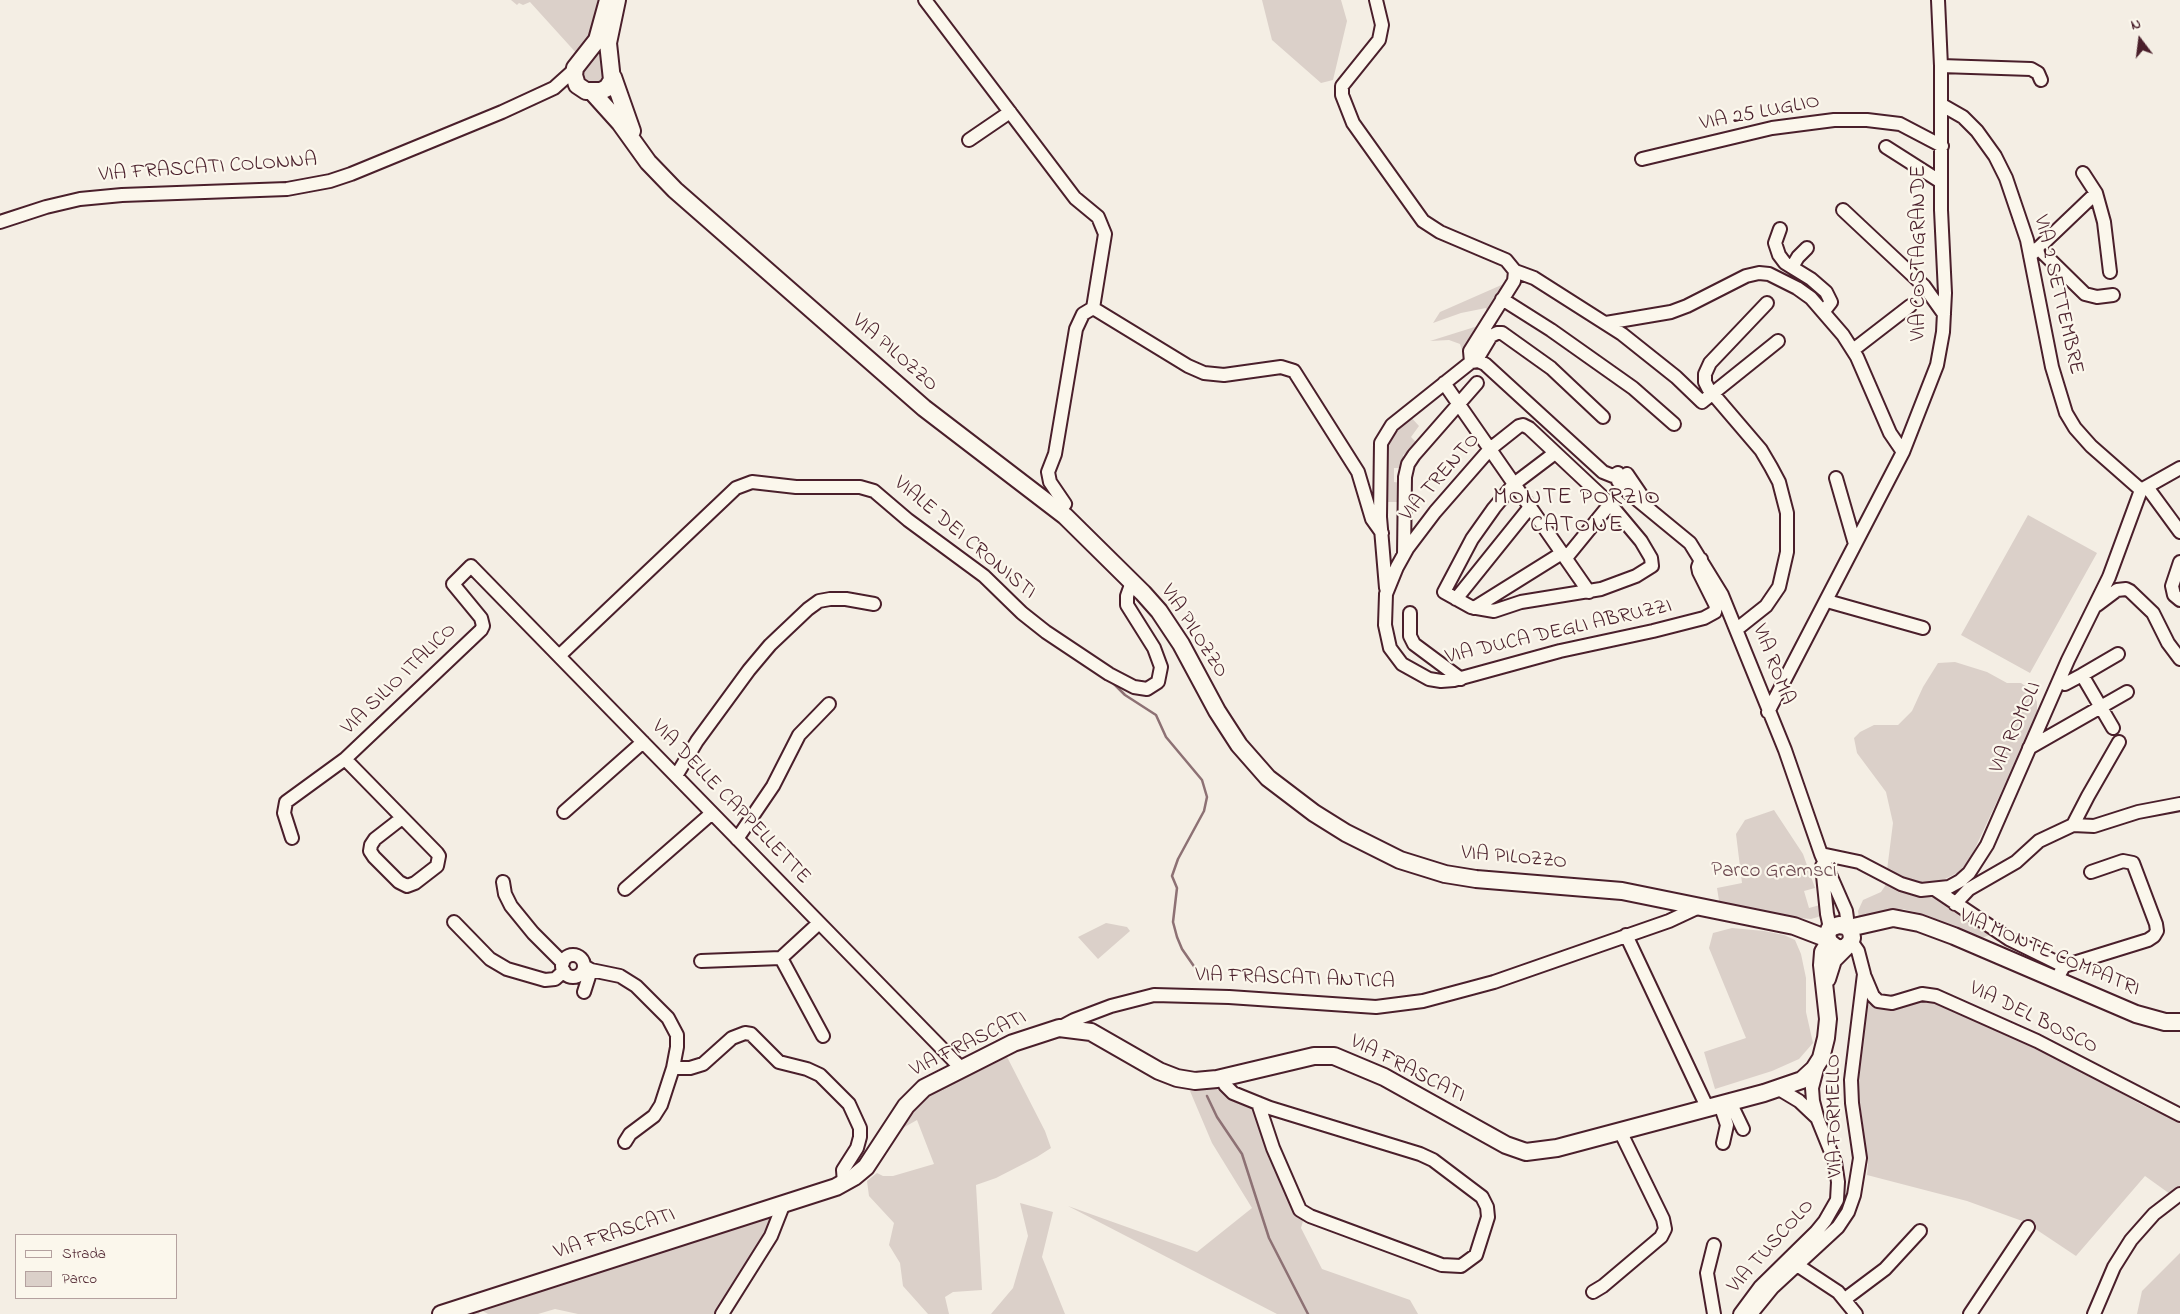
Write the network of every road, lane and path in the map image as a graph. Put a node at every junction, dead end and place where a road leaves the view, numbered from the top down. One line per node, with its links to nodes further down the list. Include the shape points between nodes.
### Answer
1 (608, 0): 7 (main road, VIA FRASCATI COLONNA, via 598,40)
2 (616, 0): 8 (main road, via 608,43)
3 (925, 0): 13 (street)
4 (1376, 0): 28 (street, via 1382,22 1380,37 1342,86 1352,123 1423,221 1440,232 1506,260)
5 (1938, 0): 6 (street, VIA COSTAGRANDE)
6 (1941, 66): 9 (street, via 2031,69); 12 (street, VIA COSTAGRANDE)
7 (574, 70): 10 (street, VIA FRASCATI COLONNA); 11 (main road, via 575,82)
8 (613, 77): 11 (main road, via 607,88); 17 (main road, VIA PILOZZO)
9 (2041, 80)
10 (554, 88): 11 (street, VIA FRASCATI COLONNA); 23 (street, VIA FRASCATI COLONNA, via 324,183 287,189 80,199)
11 (588, 91): 17 (main road, VIA PILOZZO, via 620,123)
12 (1942, 105): 15 (street, VIA COSTAGRANDE); 26 (street, VIA 2 SETTEMBRE, via 1972,125 1999,161)
13 (1010, 112): 14 (street); 34 (street, via 1075,198 1098,217 1105,234)
14 (969, 140)
15 (1942, 146): 18 (street, VIA 25 LUGLIO, via 1900,124 1834,120 1772,128); 20 (street, VIA COSTAGRANDE)
16 (1886, 147): 20 (street)
17 (644, 158): 56 (main road, VIA PILOZZO, via 675,190 924,408)
18 (1642, 159)
19 (2083, 173): 21 (street)
20 (1942, 182): 36 (street, VIA COSTAGRANDE)
21 (2096, 193): 26 (street); 29 (street, via 2104,222)
22 (1843, 210): 36 (street, via 1924,286)
23 (0, 222)
24 (1780, 229): 27 (street, via 1776,247 1782,259)
25 (1807, 248): 27 (street)
26 (2034, 252): 30 (street, via 2085,294 2097,298); 53 (street, VIA 2 SETTEMBRE, via 2052,368 2066,413 2091,446)
27 (1792, 267): 35 (street, via 1829,295 1830,304)
28 (1515, 271): 31 (street, via 1514,281); 37 (street, via 1534,278)
29 (2110, 272)
30 (2113, 295)
31 (1502, 299): 40 (street, via 1471,349 1469,355); 46 (street, via 1633,388)
32 (1767, 303): 43 (street, via 1708,366 1705,379)
33 (1910, 306): 39 (street)
34 (1093, 308): 56 (street, via 1083,314 1076,329 1055,454 1048,472 1050,482 1065,504); 58 (street, via 1204,373 1224,375 1281,367 1294,371 1358,472 1372,519)
35 (1824, 311): 37 (street, via 1797,288 1769,274 1759,273 1730,282 1671,312); 39 (street)
36 (1944, 314): 48 (street, VIA COSTAGRANDE, via 1935,372)
37 (1606, 323): 43 (street, via 1664,367 1702,402)
38 (1778, 340): 43 (street)
39 (1853, 350): 48 (street, via 1890,433)
40 (1473, 362): 41 (street); 45 (street, via 1491,336 1502,333 1544,363); 62 (street, VIA ROMA, via 1485,364 1603,472 1621,476 1653,512 1684,537)
41 (1444, 383): 44 (street); 58 (street, via 1391,427 1382,441)
42 (1477, 383): 44 (street)
43 (1713, 394): 77 (street, via 1767,460 1779,482 1787,518 1787,552 1779,587 1766,606)
44 (1459, 404): 47 (street); 60 (street, via 1408,464)
45 (1603, 417)
46 (1674, 424)
47 (1490, 449): 49 (street, VIA TRENTO, via 1523,425); 52 (street); 60 (street, VIA TRENTO, via 1435,512)
48 (1903, 452): 59 (street, VIA COSTAGRANDE)
49 (1555, 453): 52 (street); 54 (street)
50 (2180, 468): 53 (street)
51 (1836, 478): 59 (street)
52 (1514, 484): 55 (street); 69 (street, via 1472,539 1444,592)
53 (2144, 488): 57 (street, VIA 2 SETTEMBRE); 74 (street, VIA ROMOLI, via 2112,570)
54 (1610, 504): 61 (street, via 1583,539); 67 (street, via 1641,542 1652,565 1626,580)
55 (1530, 507): 61 (street); 69 (street)
56 (1058, 511): 66 (main road, VIA PILOZZO)
57 (2180, 532)
58 (1382, 533): 68 (street)
59 (1855, 544): 71 (street, VIA COSTAGRANDE)
60 (1404, 554): 65 (street, VIA TRENTO)
61 (1564, 556): 67 (street); 73 (street)
62 (1701, 559): 77 (street, VIA ROMA); 82 (street, VIA DUCA DEGLI ABRUZZI, via 1699,572 1716,606 1710,615)
63 (2180, 562): 70 (street, via 2172,586 2174,595)
64 (471, 566): 79 (street, VIA DELLE CAPPELLETTE); 92 (street, VIA SILIO ITALICO, via 453,584 481,618 481,630)
65 (1396, 566): 68 (street, VIA DUCA DEGLI ABRUZZI)
66 (1132, 582): 79 (street, VIALE DEI CRONISTI, via 1128,605 1154,648 1161,667 1158,682 1145,689 1109,674 1052,637 984,576 874,491 860,487 809,488 752,482 736,488); 107 (main road, VIA PILOZZO, via 1164,618 1224,723 1246,754 1282,790 1333,825 1400,860 1445,874 1606,888)
67 (1589, 592): 73 (street, via 1525,602 1494,612)
68 (1386, 594): 82 (street, VIA DUCA DEGLI ABRUZZI, via 1386,633 1397,660 1433,680)
69 (1456, 599): 73 (street)
70 (2180, 600)
71 (1827, 601): 76 (street); 87 (street, VIA COSTAGRANDE)
72 (874, 604): 93 (street, via 830,599 819,601 808,609 749,670 697,740)
73 (1474, 608)
74 (2093, 608): 80 (street, via 2115,591 2130,591 2153,613); 91 (street, VIA ROMOLI)
75 (1410, 613): 82 (street, via 1410,636 1414,644)
76 (1923, 628)
77 (1737, 629): 87 (street, VIA ROMA)
78 (2118, 654): 81 (street)
79 (559, 656): 89 (street, VIA DELLE CAPPELLETTE)
80 (2180, 660)
81 (2082, 675): 83 (street); 86 (street)
82 (1461, 679)
83 (2065, 684)
84 (2128, 692): 86 (street)
85 (829, 704): 100 (street, via 799,735 773,786)
86 (2100, 707): 88 (street); 91 (street)
87 (1768, 712): 101 (street, VIA ROMA, via 1785,750)
88 (2112, 728)
89 (643, 742): 93 (street, VIA DELLE CAPPELLETTE); 95 (street)
90 (2119, 742): 98 (street)
91 (2029, 748): 105 (street, VIA ROMOLI, via 1978,861 1960,881 1949,888)
92 (345, 759): 97 (street, VIA SILIO ITALICO); 99 (street, via 286,802 284,813)
93 (676, 776): 96 (street, VIA DELLE CAPPELLETTE)
94 (2180, 804): 98 (street, via 2138,812 2097,826)
95 (564, 812)
96 (712, 813): 100 (street, VIA DELLE CAPPELLETTE); 104 (street)
97 (402, 818): 97 (street, VIA SILIO ITALICO, via 375,839 370,851 399,882 410,886 437,866 440,859)
98 (2073, 825): 106 (street, via 2040,841 2020,860 1969,889)
99 (292, 838)
100 (737, 839): 109 (street, VIA DELLE CAPPELLETTE)
101 (1821, 854): 105 (street, VIA ROMOLI, via 1859,862 1907,887); 111 (street, via 1827,914); 111 (street, via 1846,911 1847,918)
102 (2091, 872): 117 (street, via 2123,861 2133,863 2156,924 2156,934 2148,940)
103 (503, 882): 114 (street, via 511,906)
104 (626, 889)
105 (1936, 890): 106 (street)
106 (1955, 904): 117 (street)
107 (1699, 907): 110 (street, VIA FRASCATI ANTICA); 111 (main road, VIA PILOZZO)
108 (454, 922): 114 (street, via 490,959 506,969 548,980 555,979)
109 (819, 923): 112 (street); 124 (street, VIA DELLE CAPPELLETTE)
110 (1626, 935): 120 (street, VIA FRASCATI ANTICA, via 1484,985 1410,1004 1372,1007 1154,994 1111,1006); 128 (street)
111 (1840, 936): 116 (street, via 1856,946); 117 (main road, VIA MONTE COMPATRI, via 1902,919); 122 (main road, via 1838,953 1830,965 1825,987 1827,1032)
112 (781, 958): 113 (street); 121 (street)
113 (701, 961)
114 (563, 967): 115 (street, via 569,976 576,977)
115 (588, 968): 118 (street); 123 (street, via 632,982 668,1018 678,1038)
116 (1864, 973): 129 (street, VIA DEL BOSCO, via 1875,999 1886,1003 1916,994 1936,996 2030,1038); 141 (street, VIA FORMELLO, via 1851,1080 1860,1158 1857,1186 1848,1212 1838,1227)
117 (2060, 973): 119 (main road, VIA MONTE COMPATRI, via 2143,1017)
118 (584, 992)
119 (2180, 1022)
120 (1059, 1028): 124 (main road, VIA FRASCATI, via 1014,1043); 125 (main road, VIA FRASCATI, via 1091,1032 1173,1077 1200,1081)
121 (823, 1036)
122 (1818, 1065): 126 (main road, VIA FRASCATI, via 1802,1080); 130 (street, via 1812,1088)
123 (673, 1068): 133 (street, via 658,1112 630,1134); 135 (street, via 703,1064 732,1038 745,1033 779,1062 820,1075 849,1104 860,1128 857,1148 843,1170)
124 (961, 1068): 135 (main road, VIA FRASCATI, via 927,1086 911,1099 870,1162)
125 (1222, 1078): 127 (street, via 1234,1092); 132 (main road, VIA FRASCATI, via 1305,1058 1332,1056 1377,1074 1516,1150 1548,1150)
126 (1779, 1089): 128 (main road, VIA FRASCATI); 130 (street, via 1799,1101)
127 (1258, 1103): 127 (street, via 1433,1160 1482,1197 1488,1207 1476,1255 1461,1266 1442,1265 1300,1210)
128 (1719, 1104): 131 (street); 132 (main road, VIA FRASCATI); 134 (street, via 1727,1125)
129 (2180, 1115)
130 (1818, 1120): 144 (street, VIA TUSCOLO, via 1835,1162 1837,1200 1825,1222 1760,1287)
131 (1744, 1129)
132 (1620, 1131): 142 (street, via 1665,1229 1661,1237)
133 (625, 1142)
134 (1723, 1142)
135 (844, 1183): 137 (main road, VIA FRASCATI)
136 (2180, 1194): 150 (street, via 2154,1214 2131,1240 2114,1268)
137 (784, 1203): 145 (main road, VIA FRASCATI); 146 (street, via 771,1236)
138 (2028, 1227): 149 (street)
139 (1920, 1231): 143 (street, via 1879,1274)
140 (1714, 1245): 147 (street, via 1707,1272)
141 (1797, 1265): 143 (street, via 1835,1289); 144 (street, VIA FORMELLO)
142 (1593, 1292)
143 (1845, 1300): 148 (street)
144 (1749, 1313)
145 (441, 1314)
146 (722, 1314)
147 (1714, 1314)
148 (1856, 1314)
149 (1970, 1314)
150 (2094, 1314)

